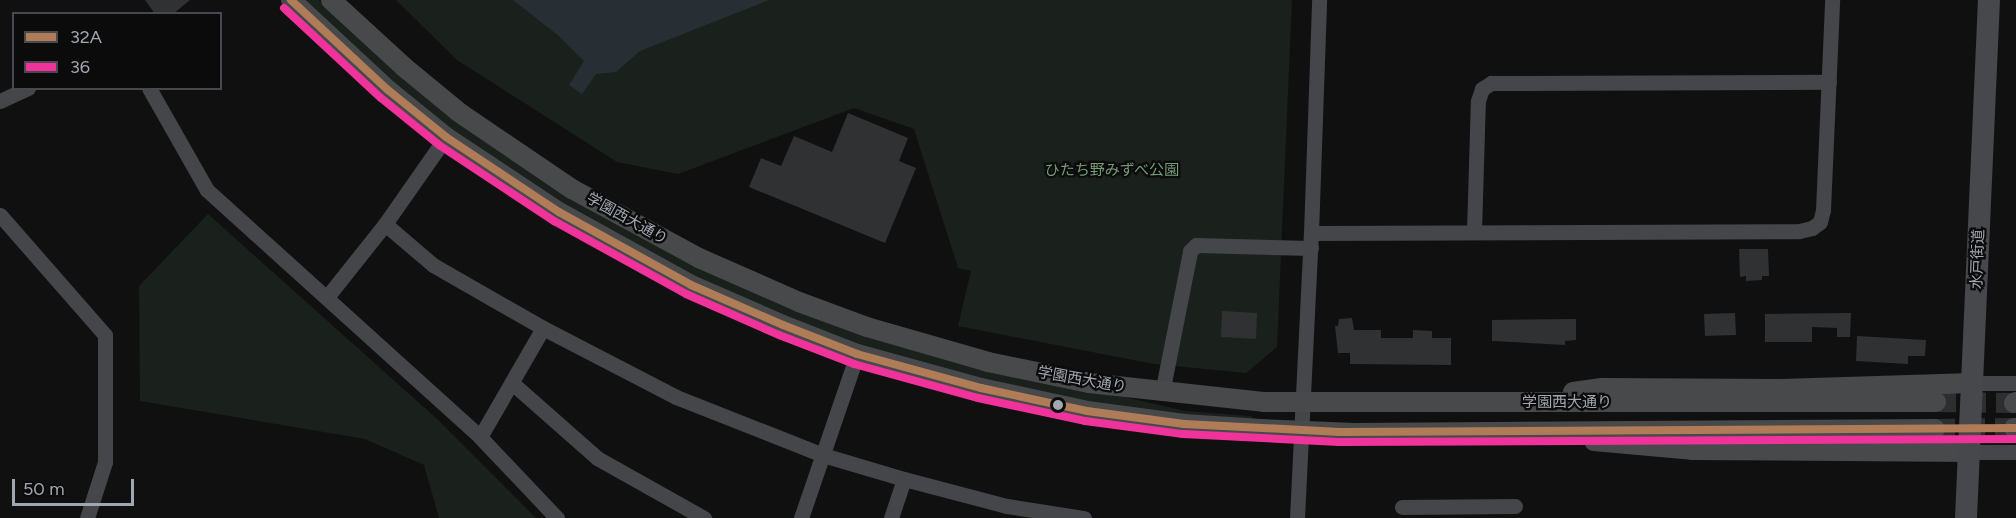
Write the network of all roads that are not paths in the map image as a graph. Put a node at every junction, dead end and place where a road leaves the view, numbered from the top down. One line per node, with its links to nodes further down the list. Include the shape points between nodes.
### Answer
1 (291, 0): 10 (main road, 学園西大通り, via 388,90)
2 (331, 0): 20 (main road, 学園西大通り, via 460,113 572,189 699,258 867,327 988,362)
3 (1319, 0): 14 (street)
4 (1832, 0): 6 (street)
5 (1989, 0): 19 (highway, 水戸街道)
6 (1829, 82): 13 (street, via 1823,210 1820,222 1812,228); 13 (street, via 1491,83 1482,89 1478,101)
7 (24, 90): 9 (street)
8 (150, 90): 15 (street, via 207,190)
9 (0, 101)
10 (446, 137): 12 (street); 17 (main road, 学園西大通り, via 559,212 691,285)
11 (0, 215): 36 (street, via 105,335 105,462)
12 (385, 224): 15 (street); 16 (street, via 433,265)
13 (1474, 232): 14 (street)
14 (1311, 240): 20 (street, via 1196,245 1190,251); 23 (street)
15 (327, 297): 28 (street)
16 (543, 328): 18 (street); 31 (street, via 676,398)
17 (857, 354): 26 (main road, 学園西大通り, via 981,388 1087,411 1184,424); 31 (street)
18 (512, 383): 28 (street); 38 (street, via 597,458)
19 (1973, 383): 21 (street); 24 (main road, via 1781,389 1602,388); 29 (highway, 水戸街道)
20 (1162, 393): 23 (main road, 学園西大通り)
21 (2015, 396)
22 (1936, 402): 24 (main road, 学園西大通り)
23 (1303, 403): 24 (main road, 学園西大通り); 26 (street)
24 (1490, 403)
25 (1935, 429): 27 (main road, 学園西大通り)
26 (1302, 431): 27 (main road, 学園西大通り); 42 (street)
27 (1549, 431): 29 (main road, via 1606,444 1692,450)
28 (480, 437): 37 (street)
29 (1969, 452): 30 (street); 43 (highway, 水戸街道)
30 (2016, 452)
31 (823, 455): 32 (street); 39 (street)
32 (904, 479): 40 (street); 41 (street, via 1007,506)
33 (1515, 506): 35 (street)
34 (1402, 507): 35 (street)
35 (1470, 512)
36 (87, 518)
37 (557, 518)
38 (704, 518)
39 (801, 518)
40 (891, 518)
41 (1084, 518)
42 (1297, 518)
43 (1966, 518)

